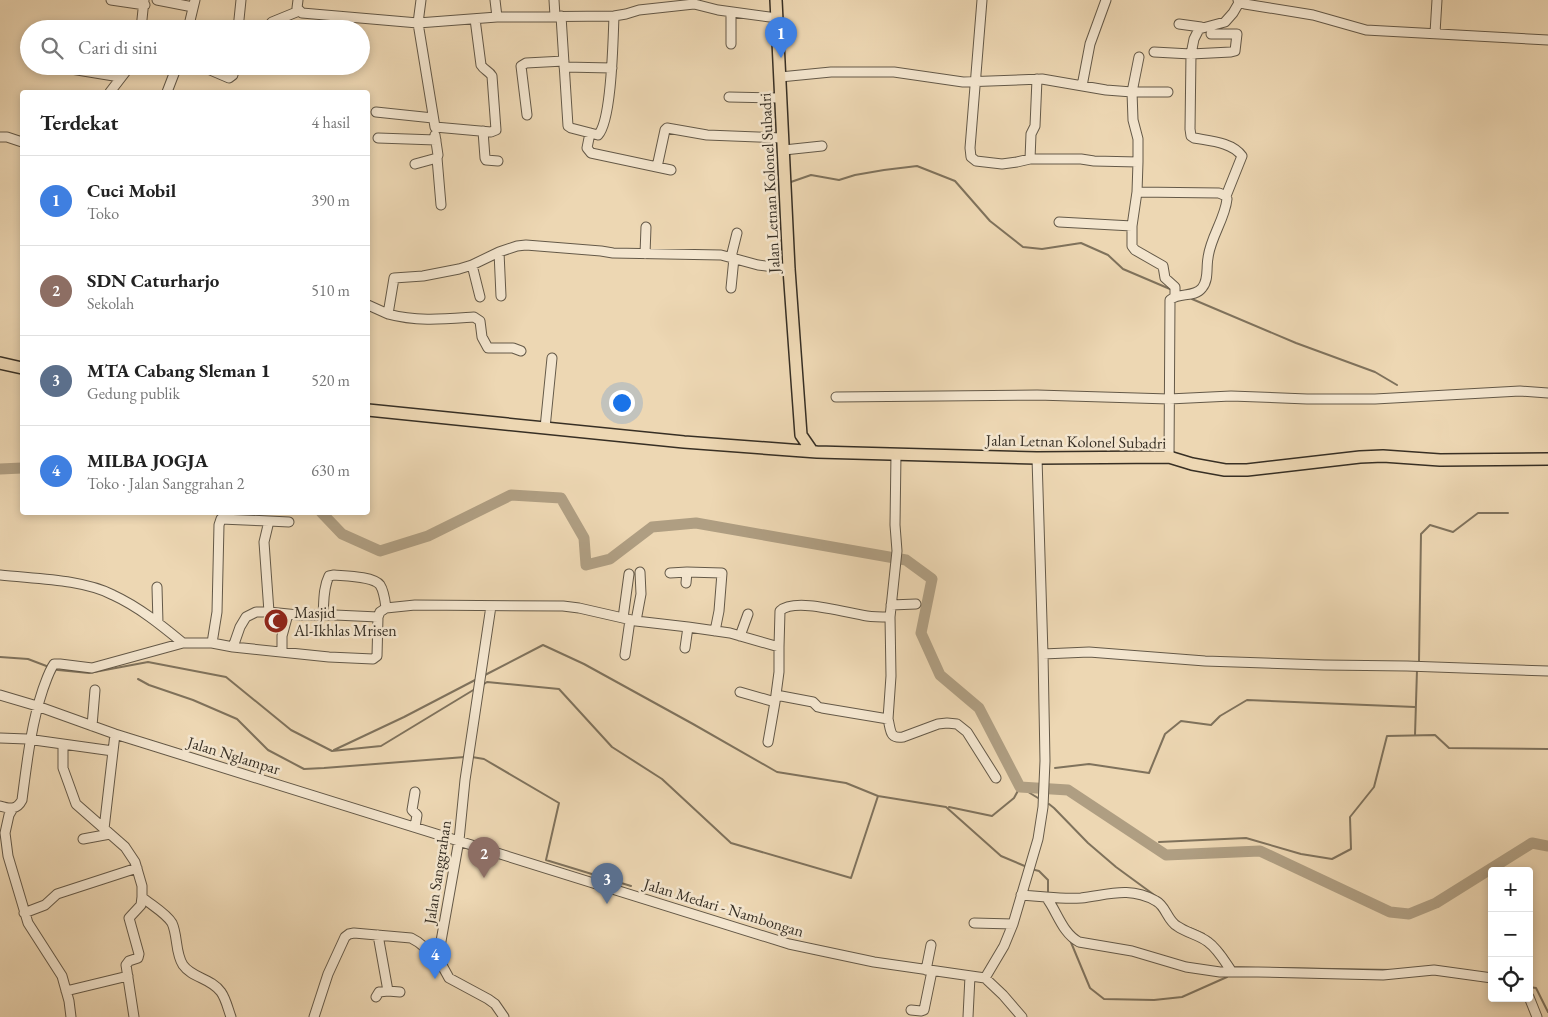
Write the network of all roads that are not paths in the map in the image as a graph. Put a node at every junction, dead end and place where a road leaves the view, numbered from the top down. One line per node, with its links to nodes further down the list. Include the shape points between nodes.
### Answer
1 (111, 0): 13 (street)
2 (157, 0): 14 (street)
3 (241, 0): 25 (street)
4 (298, 0): 16 (street)
5 (421, 0): 27 (street)
6 (495, 0): 20 (street)
7 (554, 0): 18 (street)
8 (776, 0): 21 (main road, Jalan Letnan Kolonel Subadri)
9 (982, 0): 46 (street)
10 (1106, 0): 47 (street, via 1090,44)
11 (1239, 0): 29 (street, via 1226,22); 30 (street, via 1245,4 1313,15 1366,30)
12 (1437, 0): 30 (street)
13 (144, 2): 23 (street)
14 (194, 3): 24 (street)
15 (666, 3): 17 (street, via 694,4); 19 (street)
16 (299, 11): 26 (street); 27 (street, via 302,14)
17 (731, 12): 21 (street); 33 (street)
18 (558, 16): 19 (street); 20 (street); 37 (street)
19 (614, 16): 38 (street)
20 (497, 17): 22 (street)
21 (776, 18): 44 (main road, Jalan Letnan Kolonel Subadri)
22 (475, 19): 27 (street); 57 (street, via 481,65 492,76 496,130)
23 (142, 20)
24 (190, 20)
25 (239, 20)
26 (277, 20)
27 (421, 23): 56 (street)
28 (1179, 24): 29 (street)
29 (1201, 27): 35 (street)
30 (1435, 33): 32 (street)
31 (1210, 34): 35 (street, via 1238,34 1235,51)
32 (1548, 40)
33 (731, 44)
34 (1154, 52): 35 (street)
35 (1191, 54): 75 (street, via 1191,136 1221,143 1238,150 1242,156)
36 (1139, 57): 50 (street)
37 (564, 64): 38 (street); 55 (street, via 526,63 521,66); 58 (street, via 568,126)
38 (612, 68): 58 (street, via 604,123 598,135)
39 (108, 75): 43 (street)
40 (174, 75): 49 (street)
41 (222, 75): 42 (street, via 229,78)
42 (233, 75)
43 (120, 77): 48 (street)
44 (780, 77): 46 (street, via 831,72 888,72); 53 (main road, Jalan Letnan Kolonel Subadri)
45 (1037, 79): 46 (street); 47 (street); 67 (street)
46 (974, 82): 67 (street, via 972,159 1002,164)
47 (1082, 86): 50 (street)
48 (111, 90)
49 (168, 90)
50 (1132, 92): 51 (street); 69 (street)
51 (1168, 92)
52 (729, 97): 53 (street)
53 (781, 98): 61 (main road, Jalan Letnan Kolonel Subadri)
54 (376, 112): 56 (street)
55 (527, 114)
56 (434, 122): 57 (street); 62 (street)
57 (483, 131): 68 (street, via 485,158)
58 (590, 133): 71 (street, via 587,148 591,153)
59 (0, 137): 63 (street)
60 (378, 138): 62 (street)
61 (783, 138): 65 (main road, Jalan Letnan Kolonel Subadri); 71 (street, via 707,135 667,128)
62 (436, 140): 66 (street)
63 (20, 141)
64 (822, 146): 65 (street)
65 (784, 150): 85 (main road, Jalan Letnan Kolonel Subadri)
66 (436, 159): 70 (street); 74 (street); 76 (street)
67 (1030, 159): 69 (street)
68 (498, 161)
69 (1138, 162): 73 (street)
70 (415, 164)
71 (657, 167): 72 (street)
72 (671, 170)
73 (1137, 192): 75 (street, via 1219,193); 78 (street)
74 (435, 195)
75 (1226, 196): 88 (street, via 1202,289 1190,295)
76 (441, 205)
77 (1059, 222): 78 (street)
78 (1132, 226): 88 (street, via 1132,246 1163,266 1165,278 1174,287)
79 (646, 227): 82 (street)
80 (737, 232): 83 (street)
81 (499, 252): 82 (street, via 526,245); 84 (street); 87 (street)
82 (645, 254): 83 (street)
83 (733, 258): 85 (street); 86 (street)
84 (472, 265): 89 (street); 91 (street, via 442,273 394,278)
85 (789, 269): 101 (main road, Jalan Letnan Kolonel Subadri)
86 (731, 288)
87 (502, 296)
88 (1175, 296): 98 (street, via 1170,300)
89 (480, 297)
90 (370, 306): 91 (street)
91 (388, 314): 92 (street, via 424,320 474,317 480,321 482,337 488,348)
92 (521, 351)
93 (552, 358): 100 (street)
94 (0, 364): 95 (main road)
95 (20, 368)
96 (1548, 392): 98 (street, via 1375,399 1231,396)
97 (836, 398): 98 (street, via 1037,395)
98 (1169, 399): 105 (street)
99 (370, 410): 100 (main road, Jalan Letnan Kolonel Subadri)
100 (546, 428): 102 (main road, Jalan Letnan Kolonel Subadri)
101 (801, 435): 102 (main road); 103 (main road)
102 (797, 451): 103 (main road, Jalan Letnan Kolonel Subadri)
103 (812, 451): 104 (main road, Jalan Letnan Kolonel Subadri)
104 (896, 454): 106 (main road, Jalan Letnan Kolonel Subadri); 118 (street, via 897,551)
105 (1169, 457): 106 (main road, Jalan Letnan Kolonel Subadri); 107 (main road, Jalan Letnan Kolonel Subadri, via 1208,468 1240,470 1383,456 1440,460)
106 (1037, 458): 138 (street)
107 (1548, 459)
108 (274, 519): 109 (street); 121 (street, via 264,542); 133 (street, via 220,520 217,612)
109 (289, 522)
110 (640, 572): 127 (street, via 641,594)
111 (687, 572): 112 (street); 115 (street); 130 (street, via 722,573)
112 (670, 573)
113 (629, 574): 127 (street)
114 (0, 575): 128 (street, via 82,584 113,594)
115 (686, 583)
116 (158, 586): 128 (street)
117 (916, 604): 118 (street)
118 (891, 605): 126 (street)
119 (491, 606): 120 (street); 127 (street, via 563,606); 161 (street, Jalan Sanggrahan)
120 (386, 608): 124 (street, via 380,584 369,578 334,575 327,579); 125 (street)
121 (268, 612): 122 (street); 134 (street, via 256,612 246,617)
122 (288, 614): 124 (street); 137 (street)
123 (748, 614): 131 (street)
124 (323, 615): 125 (street)
125 (378, 617): 137 (street, via 377,656 373,659)
126 (890, 617): 135 (street, via 800,605 784,607 780,611); 146 (street, via 892,676)
127 (630, 620): 129 (street); 139 (street)
128 (158, 623): 132 (street)
129 (688, 627): 130 (street); 136 (street)
130 (715, 631): 131 (street)
131 (740, 636): 135 (street)
132 (183, 643): 133 (street); 145 (street, via 92,668 57,663)
133 (212, 643): 134 (street)
134 (233, 647): 137 (street)
135 (779, 647): 144 (street)
136 (685, 648)
137 (282, 651)
138 (1043, 654): 140 (street, via 1089,652 1274,663); 163 (street, via 1044,797 1038,839)
139 (625, 655)
140 (1548, 670)
141 (95, 690): 147 (street)
142 (740, 692): 144 (street)
143 (0, 695): 145 (street, Jalan Nglampar)
144 (775, 699): 146 (street, via 813,702 822,708); 151 (street)
145 (37, 706): 147 (street, Jalan Nglampar); 150 (street)
146 (888, 719): 154 (street, via 891,733 897,738 938,724 956,724 967,732)
147 (92, 726): 148 (street, Jalan Nglampar)
148 (115, 734): 153 (street); 158 (street, Jalan Nglampar)
149 (0, 738): 150 (street)
150 (30, 740): 152 (street); 157 (street, via 22,800)
151 (768, 742)
152 (63, 745): 153 (street); 159 (street, via 64,768 76,804)
153 (113, 751): 159 (street)
154 (996, 778)
155 (415, 792): 158 (street, via 412,810 417,815)
156 (0, 806): 157 (street)
157 (13, 808): 166 (street, via 6,824 5,844)
158 (415, 827): 161 (street, Jalan Nglampar)
159 (107, 831): 160 (street); 162 (street, via 132,856)
160 (83, 839)
161 (459, 840): 171 (street, Jalan Sanggrahan); 172 (street, Jalan Medari - Nambongan, via 789,944)
162 (137, 868): 164 (street); 166 (street, via 57,894 45,905)
163 (1021, 895): 165 (street); 168 (street)
164 (142, 897): 174 (street, via 140,905 129,918 139,954 138,958 127,962); 186 (street, via 171,922 182,963 219,989)
165 (1046, 897): 173 (street, via 1073,939 1079,942 1186,967); 173 (street, via 1079,898 1124,892 1145,896 1162,906 1171,922 1208,942)
166 (24, 913): 178 (street, via 57,968)
167 (974, 924): 168 (street)
168 (1013, 924): 177 (street)
169 (378, 935): 171 (street, Jalan Sanggrahan, via 411,938); 179 (street); 187 (street, Jalan Sanggrahan, via 354,933 345,937)
170 (931, 945): 172 (street)
171 (438, 958): 188 (street, via 449,978 488,999)
172 (929, 971): 175 (street, Jalan Medari - Nambongan); 183 (street, via 924,1010)
173 (1232, 972): 176 (street, via 1383,975 1434,970)
174 (128, 976): 178 (street); 185 (street)
175 (970, 976): 177 (street, Jalan Medari - Nambongan); 189 (street)
176 (1488, 977)
177 (985, 978): 190 (street)
178 (66, 991): 184 (street)
179 (388, 992): 180 (street); 181 (street, via 380,991)
180 (400, 992)
181 (376, 997)
182 (1531, 1002): 191 (street)
183 (911, 1010)
184 (71, 1017)
185 (134, 1017)
186 (231, 1017)
187 (314, 1017)
188 (504, 1017)
189 (968, 1017)
190 (1022, 1017)
191 (1538, 1017)

